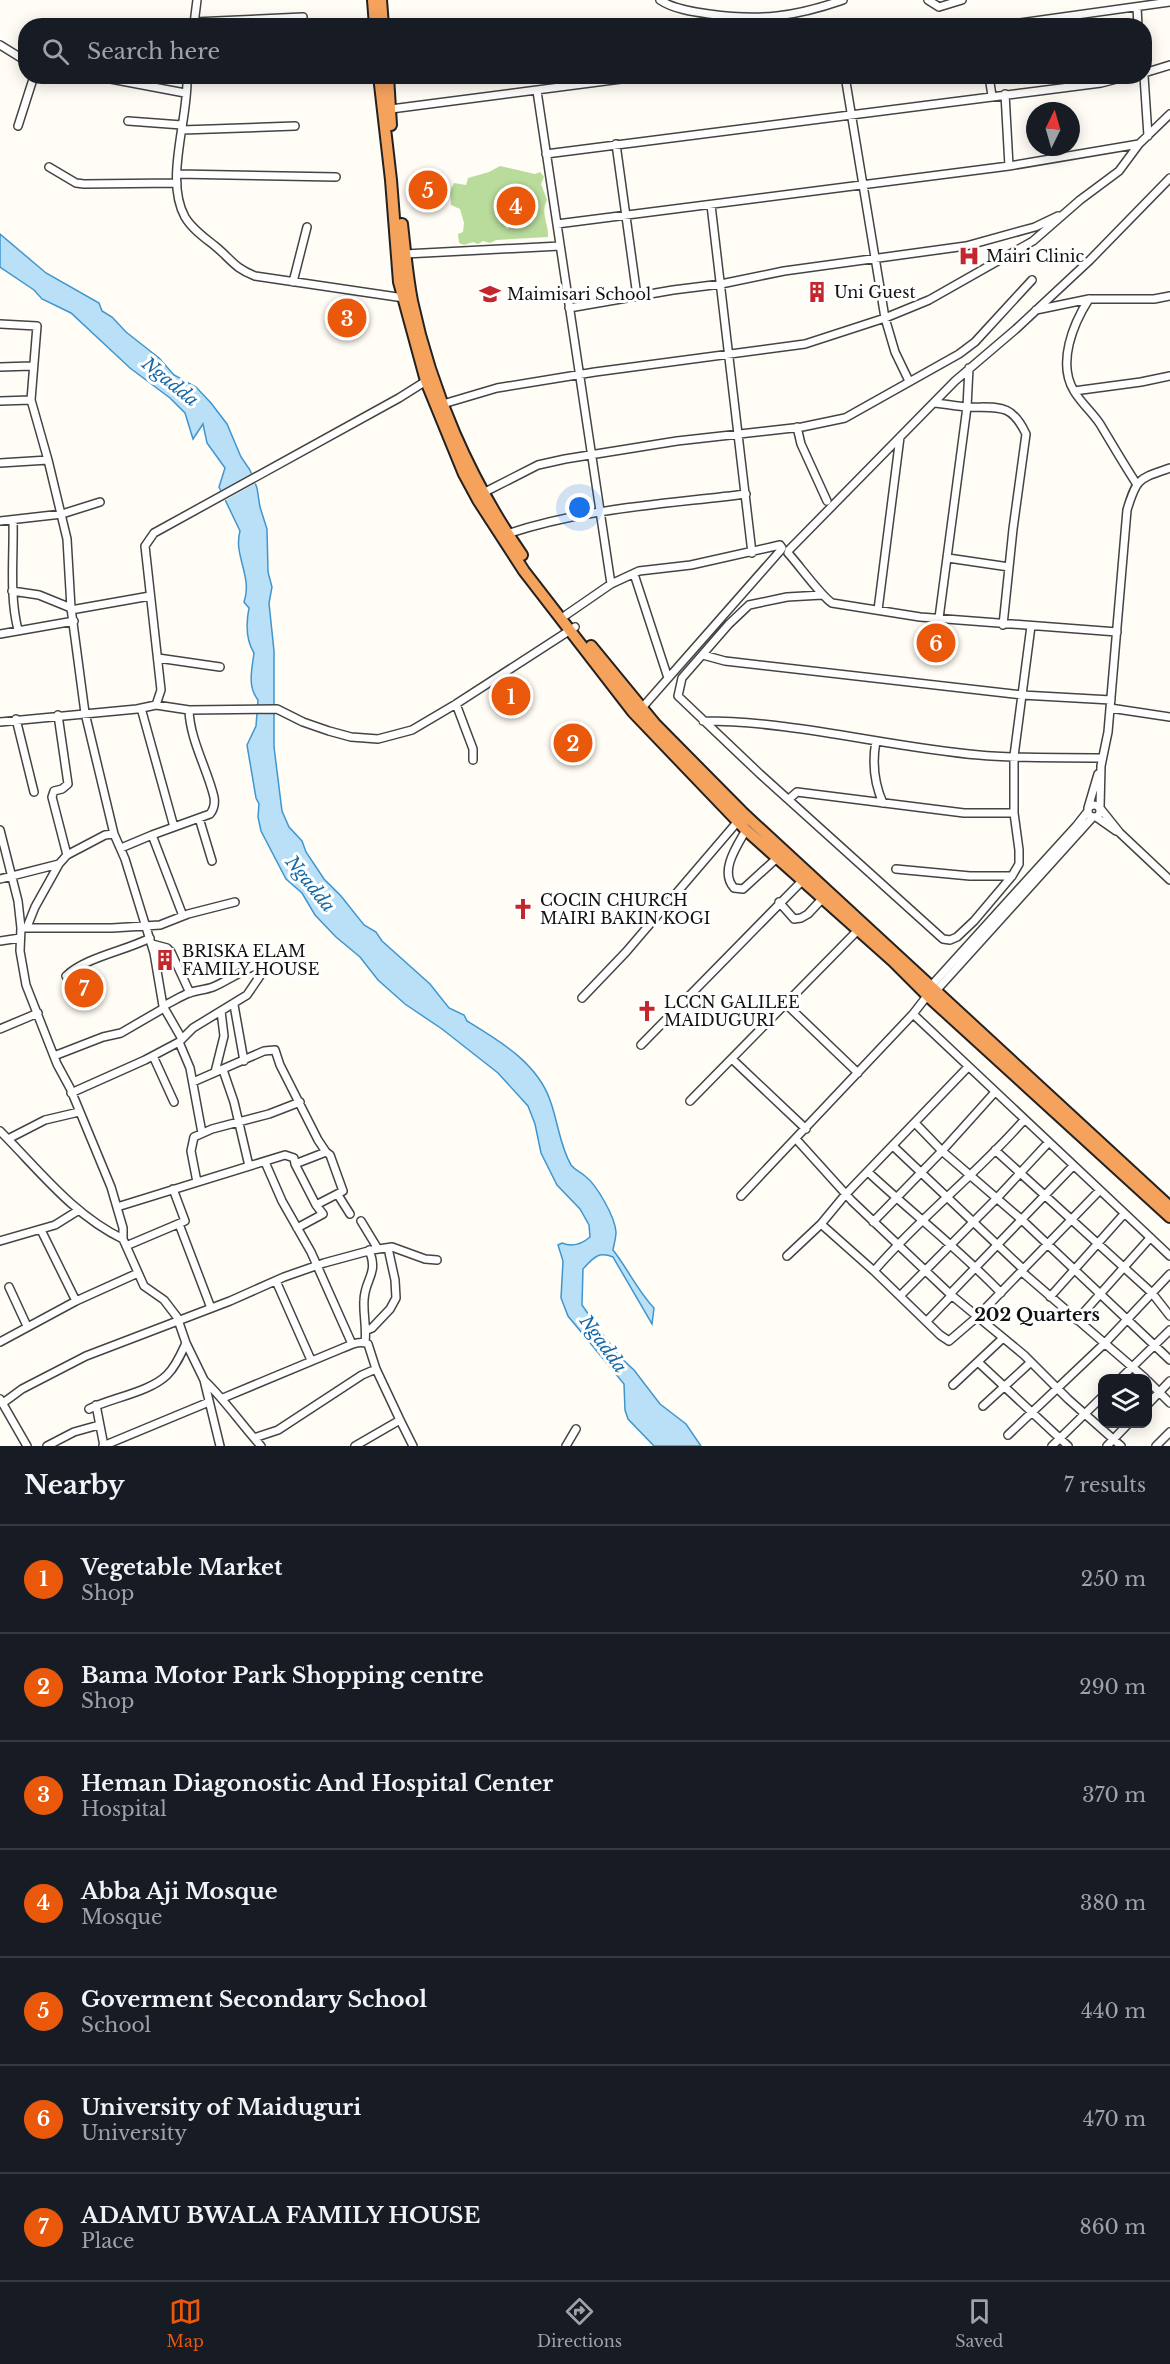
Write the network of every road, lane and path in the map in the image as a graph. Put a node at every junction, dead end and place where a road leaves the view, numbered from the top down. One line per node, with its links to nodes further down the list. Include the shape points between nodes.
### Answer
1 (197, 0): 10 (street)
2 (373, 0): 11 (highway)
3 (381, 0): 12 (highway)
4 (660, 0): 13 (street, via 695,12)
5 (843, 0): 14 (street, via 787,16)
6 (928, 0): 7 (street, via 939,7)
7 (962, 0)
8 (1170, 2): 9 (street)
9 (1137, 7): 15 (street); 16 (street)
10 (195, 18)
11 (374, 18)
12 (382, 18)
13 (735, 18)
14 (757, 18)
15 (1057, 18)
16 (1138, 18)
17 (0, 45): 18 (street)
18 (18, 57)
19 (1170, 65): 20 (street)
20 (1152, 71)
21 (31, 84): 39 (street)
22 (137, 84): 32 (street)
23 (188, 84): 32 (street)
24 (380, 84): 57 (highway)
25 (389, 84): 35 (highway)
26 (587, 84): 31 (street)
27 (846, 84): 37 (street)
28 (990, 84): 34 (street)
29 (1092, 84): 33 (street)
30 (1145, 84): 42 (street)
31 (537, 91): 35 (street); 45 (street)
32 (185, 93): 41 (street)
33 (1005, 94): 34 (street); 46 (street)
34 (992, 96): 37 (street)
35 (391, 109): 57 (highway)
36 (1170, 114): 42 (street)
37 (850, 116): 43 (street); 51 (street)
38 (128, 121): 41 (street)
39 (18, 126)
40 (295, 126): 41 (street)
41 (182, 128): 49 (street)
42 (1148, 136): 44 (street)
43 (616, 144): 45 (street); 54 (street)
44 (1139, 144): 46 (street); 53 (street, via 1119,171)
45 (546, 154): 55 (street)
46 (1009, 166): 51 (street)
47 (49, 167): 49 (street, via 84,184)
48 (336, 177): 49 (street)
49 (177, 178): 62 (street, via 186,219 239,270)
50 (1170, 178): 69 (street)
51 (862, 185): 52 (street); 60 (street)
52 (711, 205): 54 (street); 63 (street)
53 (1065, 213): 60 (street, via 1035,227 966,246); 70 (street, via 1033,241 929,300)
54 (624, 214): 55 (street); 64 (street)
55 (557, 224): 58 (street)
56 (307, 227): 62 (street)
57 (400, 238): 59 (highway); 66 (highway, via 399,282)
58 (560, 246): 59 (street); 68 (street)
59 (405, 254): 84 (highway, via 413,303)
60 (873, 258): 63 (street); 70 (street)
61 (1032, 280): 79 (street, via 975,342)
62 (292, 282): 66 (street)
63 (721, 284): 64 (street); 72 (street)
64 (637, 296): 68 (street)
65 (1170, 296): 67 (street)
66 (404, 298): 78 (highway)
67 (1089, 299): 69 (street); 80 (street, via 1070,343 1067,369)
68 (569, 308): 76 (street)
69 (1035, 311): 75 (street)
70 (885, 318): 72 (street, via 805,344); 79 (street)
71 (0, 324): 73 (street, via 37,326)
72 (729, 354): 76 (street); 87 (street)
73 (32, 366): 74 (street); 81 (street)
74 (0, 367)
75 (969, 368): 83 (street); 85 (street)
76 (579, 374): 84 (street, via 496,388); 89 (street)
77 (1170, 376): 80 (street)
78 (426, 381): 104 (highway, via 464,474); 111 (street, via 154,533 145,546)
79 (909, 381): 86 (street, via 845,418)
80 (1074, 391): 93 (street, via 1099,422)
81 (31, 400): 82 (street); 90 (street)
82 (0, 401)
83 (934, 403): 85 (street); 88 (street)
84 (443, 404): 94 (highway)
85 (967, 407): 105 (street); 106 (street, via 1006,409 1026,434)
86 (797, 427): 87 (street); 96 (street)
87 (740, 434): 89 (street); 95 (street)
88 (900, 437): 110 (street, via 789,550); 113 (street)
89 (591, 453): 94 (street, via 538,465); 98 (street)
90 (48, 460): 91 (street); 99 (street)
91 (0, 463)
92 (1170, 468): 93 (street)
93 (1136, 483): 121 (street, via 1126,519)
94 (483, 493): 102 (highway)
95 (746, 494): 98 (street); 103 (street)
96 (827, 501)
97 (100, 502): 99 (street)
98 (602, 513): 102 (street, via 549,521); 108 (street)
99 (62, 514): 100 (street); 112 (street)
100 (13, 520): 101 (street); 109 (street)
101 (0, 521)
102 (507, 534): 104 (highway)
103 (753, 553): 107 (street); 126 (street, via 777,544 783,548)
104 (517, 554): 114 (highway); 119 (highway)
105 (948, 558): 106 (street); 115 (street)
106 (1009, 567): 117 (street)
107 (634, 574): 108 (street); 126 (street)
108 (611, 584): 114 (street)
109 (12, 591): 112 (street, via 39,595); 120 (street)
110 (822, 595): 113 (street, via 832,603); 123 (street, via 749,605)
111 (150, 596): 112 (street); 124 (street)
112 (71, 609): 116 (street)
113 (878, 610): 115 (street)
114 (566, 615): 119 (highway)
115 (939, 618): 117 (street)
116 (74, 621): 120 (street); 135 (street)
117 (1003, 625): 118 (street)
118 (1031, 626): 121 (street); 128 (street)
119 (573, 629): 127 (highway); 129 (street)
120 (18, 630): 122 (street)
121 (1117, 632): 130 (street)
122 (0, 634)
123 (703, 655): 128 (street, via 725,661); 140 (street, via 682,678 678,696)
124 (158, 658): 125 (street); 131 (street, via 161,690)
125 (220, 666)
126 (668, 678): 133 (street)
127 (613, 680): 133 (highway); 152 (highway, via 633,712)
128 (1022, 695): 130 (street); 142 (street)
129 (456, 704): 134 (street, via 412,730 378,739 329,731 277,709); 143 (street, via 473,749)
130 (1110, 704): 137 (street); 144 (street)
131 (156, 705): 132 (street); 134 (street)
132 (141, 708): 135 (street); 153 (street)
133 (641, 709): 152 (highway)
134 (189, 710): 151 (street, via 214,798 214,809)
135 (86, 712): 136 (street); 156 (street)
136 (58, 715): 138 (street); 159 (street, via 68,784 54,791 52,797)
137 (1170, 717)
138 (16, 719): 139 (street); 145 (street)
139 (0, 722)
140 (703, 722): 141 (street, via 725,721); 146 (street)
141 (876, 741): 142 (street); 147 (street, via 873,761)
142 (1014, 756): 144 (street); 149 (street)
143 (473, 760)
144 (1101, 762): 148 (street); 150 (street)
145 (34, 792)
146 (789, 799): 147 (street, via 797,792); 165 (street, via 943,939 957,937)
147 (882, 803): 149 (street, via 963,813)
148 (1100, 807): 150 (street, via 1100,813); 150 (street, via 1094,804); 155 (street)
149 (1014, 813): 165 (street, via 1019,850)
150 (1091, 813): 155 (street); 180 (street)
151 (199, 818): 153 (street); 161 (street)
152 (743, 822): 160 (highway); 160 (street, via 728,871 729,882 743,889); 180 (highway); 182 (street)
153 (174, 827): 157 (street)
154 (0, 830): 164 (street)
155 (1120, 833): 167 (street)
156 (114, 834): 158 (street); 159 (street)
157 (152, 836): 158 (street); 172 (street)
158 (121, 848): 173 (street)
159 (67, 855): 162 (street)
160 (777, 858): 168 (highway)
161 (212, 861)
162 (59, 864): 164 (street); 174 (street)
163 (896, 869): 165 (street)
164 (13, 875): 166 (street); 174 (street)
165 (1012, 876)
166 (0, 879)
167 (1170, 880)
168 (802, 881): 169 (highway); 171 (street)
169 (822, 899): 171 (street, via 795,919); 175 (highway)
170 (236, 902): 172 (street)
171 (779, 902): 191 (street)
172 (183, 916): 173 (street)
173 (145, 925): 174 (street); 178 (street)
174 (24, 928): 176 (street)
175 (858, 930): 180 (highway); 183 (street)
176 (20, 938): 177 (street); 187 (street, via 22,968)
177 (0, 941)
178 (151, 941): 179 (street, via 96,959); 181 (street, via 171,952); 185 (street)
179 (66, 976)
180 (931, 991): 188 (street); 239 (highway); 243 (highway)
181 (190, 993): 184 (street, via 214,987 265,963 247,995); 185 (street)
182 (582, 998)
183 (786, 1004): 194 (street); 198 (street)
184 (234, 1005): 186 (street); 195 (street)
185 (164, 1007): 190 (street); 192 (street, via 121,1033)
186 (221, 1011): 190 (street); 197 (street, via 224,1036)
187 (38, 1013): 189 (street); 192 (street)
188 (913, 1014): 196 (street); 198 (street)
189 (0, 1029)
190 (181, 1040): 193 (street); 199 (street)
191 (642, 1045)
192 (54, 1056): 201 (street)
193 (153, 1056): 201 (street); 203 (street)
194 (732, 1059): 202 (street); 209 (street)
195 (244, 1061): 197 (street); 204 (street, via 275,1050)
196 (968, 1067): 200 (street); 208 (street)
197 (219, 1071): 199 (street); 207 (street)
198 (858, 1073): 209 (street)
199 (193, 1082): 211 (street)
200 (995, 1092): 206 (street); 218 (street)
201 (71, 1093): 205 (street)
202 (690, 1101)
203 (174, 1102)
204 (300, 1102): 207 (street); 217 (street)
205 (79, 1112): 212 (street, via 45,1120); 238 (street)
206 (1024, 1120): 214 (street); 216 (street)
207 (239, 1122): 211 (street); 221 (street)
208 (915, 1123): 215 (street); 218 (street)
209 (806, 1129): 213 (street)
210 (0, 1131): 212 (street)
211 (202, 1133): 227 (street, via 194,1137 192,1144)
212 (8, 1138): 240 (street, via 58,1193)
213 (796, 1139): 231 (street); 232 (street)
214 (1048, 1143): 222 (street); 226 (street)
215 (893, 1146): 223 (street); 224 (street)
216 (995, 1150): 225 (street); 226 (street)
217 (326, 1152): 220 (street); 230 (street, via 340,1179 343,1191)
218 (942, 1152): 224 (street); 225 (street)
219 (265, 1162): 220 (street, via 285,1155 294,1158); 221 (street); 252 (street)
220 (295, 1164): 237 (street)
221 (249, 1166): 227 (street)
222 (1073, 1166): 229 (street); 233 (street)
223 (868, 1172): 231 (street); 234 (street)
224 (920, 1173): 234 (street); 235 (street)
225 (969, 1174): 235 (street); 236 (street)
226 (1019, 1174): 233 (street); 236 (street)
227 (197, 1182): 228 (street)
228 (173, 1189): 238 (street); 250 (street, via 185,1221)
229 (1099, 1191): 242 (street); 245 (street)
230 (338, 1195): 237 (street); 241 (street)
231 (845, 1195): 248 (street); 251 (street)
232 (741, 1196)
233 (1044, 1197): 244 (street); 245 (street)
234 (896, 1198): 247 (street); 248 (street)
235 (946, 1198): 247 (street); 249 (street)
236 (997, 1198): 244 (street); 249 (street)
237 (316, 1205): 252 (street, via 322,1214)
238 (117, 1206): 256 (street)
239 (1170, 1207)
240 (79, 1210): 253 (street); 256 (street)
241 (350, 1214)
242 (1124, 1214): 254 (street); 259 (street)
243 (1170, 1217)
244 (1022, 1220): 260 (street); 261 (street)
245 (1072, 1220): 259 (street); 261 (street)
246 (361, 1221): 263 (street)
247 (921, 1221): 257 (street); 258 (street)
248 (873, 1222): 257 (street)
249 (972, 1223): 258 (street); 260 (street)
250 (179, 1224): 256 (street); 285 (street)
251 (821, 1224): 264 (street); 273 (street)
252 (297, 1228): 267 (street)
253 (41, 1230): 255 (street); 284 (street)
254 (1150, 1238): 265 (street); 269 (street)
255 (0, 1241)
256 (125, 1243): 274 (street)
257 (898, 1243): 270 (street); 273 (street)
258 (949, 1244): 268 (street); 270 (street)
259 (1097, 1244): 269 (street); 271 (street)
260 (998, 1245): 268 (street); 272 (street)
261 (1047, 1245): 271 (street); 272 (street)
262 (388, 1248): 263 (street); 266 (street); 293 (street, via 396,1298 372,1329)
263 (374, 1250): 267 (street); 293 (street, via 374,1272 364,1298)
264 (787, 1256)
265 (1170, 1256)
266 (437, 1260)
267 (317, 1266): 276 (street); 299 (street)
268 (976, 1267): 278 (street); 281 (street)
269 (1124, 1268): 279 (street); 280 (street)
270 (925, 1269): 281 (street); 282 (street)
271 (1075, 1269): 279 (street); 283 (street)
272 (1022, 1270): 278 (street); 283 (street)
273 (874, 1271): 282 (street)
274 (138, 1273): 284 (street); 290 (street, via 144,1286 164,1300)
275 (1170, 1274): 280 (street)
276 (276, 1281): 285 (street); 302 (street)
277 (9, 1287): 292 (street)
278 (1001, 1293): 287 (street)
279 (1101, 1293): 288 (street); 289 (street)
280 (1152, 1293): 286 (street); 288 (street)
281 (951, 1295): 287 (street); 291 (street)
282 (900, 1296): 291 (street)
283 (1050, 1297): 289 (street)
284 (76, 1301): 292 (street)
285 (211, 1308): 290 (street)
286 (1170, 1316)
287 (977, 1317): 291 (street, via 950,1341); 295 (street)
288 (1128, 1318): 300 (street); 301 (street)
289 (1077, 1320): 300 (street)
290 (179, 1321): 298 (street); 319 (street, via 86,1356)
291 (927, 1321)
292 (27, 1326): 296 (street)
293 (367, 1330): 297 (street)
294 (1170, 1330): 301 (street)
295 (1003, 1338): 304 (street); 305 (street)
296 (0, 1342)
297 (365, 1342): 299 (street); 307 (street)
298 (186, 1343): 310 (street); 327 (street, via 166,1377 92,1407)
299 (352, 1344): 302 (street)
300 (1104, 1344): 306 (street); 315 (street)
301 (1155, 1346): 303 (street); 306 (street)
302 (311, 1360): 317 (street)
303 (1170, 1360)
304 (978, 1362): 312 (street); 313 (street)
305 (1031, 1362): 313 (street); 315 (street)
306 (1133, 1367): 308 (street); 309 (street)
307 (376, 1369): 326 (street); 332 (street, via 278,1430)
308 (1125, 1374)
309 (1140, 1374)
310 (204, 1380): 317 (street); 321 (street)
311 (1170, 1381): 316 (street)
312 (953, 1385)
313 (1004, 1386): 323 (street); 324 (street)
314 (1152, 1386): 316 (street)
315 (1057, 1387): 324 (street); 325 (street)
316 (1159, 1392): 318 (street); 322 (street)
317 (223, 1398): 332 (street)
318 (1152, 1400)
319 (1, 1401): 336 (street)
320 (1098, 1401): 325 (street)
321 (209, 1402): 338 (street); 339 (street)
322 (1170, 1403)
323 (983, 1406)
324 (1031, 1413): 331 (street); 333 (street)
325 (1084, 1413): 333 (street); 334 (street)
326 (400, 1420): 335 (street); 342 (street)
327 (99, 1425): 337 (street); 338 (street)
328 (1124, 1428): 334 (street)
329 (576, 1429): 343 (street)
330 (1170, 1432): 348 (street)
331 (1008, 1435)
332 (254, 1438): 340 (street)
333 (1059, 1438): 344 (street); 345 (street)
334 (1113, 1439): 346 (street); 347 (street)
335 (368, 1442): 341 (street)
336 (27, 1446)
337 (47, 1446)
338 (104, 1446)
339 (220, 1446)
340 (261, 1446)
341 (355, 1446)
342 (413, 1446)
343 (566, 1446)
344 (1052, 1446)
345 (1068, 1446)
346 (1107, 1446)
347 (1121, 1446)
348 (1156, 1446)

